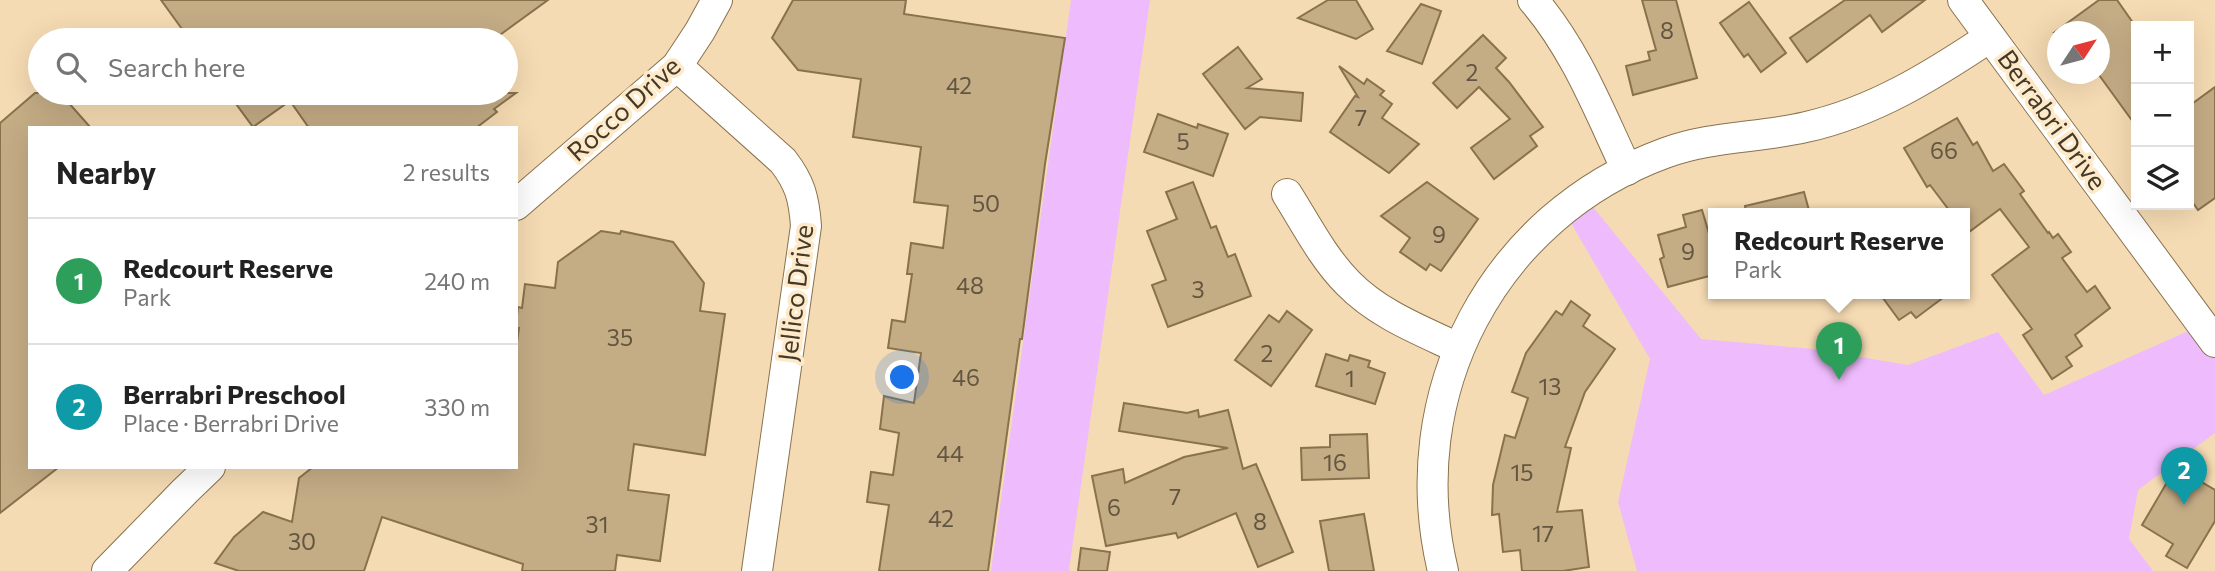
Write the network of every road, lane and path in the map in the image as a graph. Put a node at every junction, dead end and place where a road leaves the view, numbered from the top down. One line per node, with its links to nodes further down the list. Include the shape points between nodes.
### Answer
1 (717, 0): 5 (street, Rocco Drive)
2 (1533, 0): 6 (street, via 1577,61)
3 (1964, 0): 4 (street, Berrabri Drive)
4 (1990, 37): 6 (street, via 1921,81 1858,111 1805,127 1690,145); 9 (street, Berrabri Drive)
5 (677, 66): 8 (street, Rocco Drive); 13 (street, Jellico Drive, via 783,161 803,195 806,226)
6 (1627, 170): 10 (street, via 1570,206 1532,239 1486,296)
7 (1287, 194): 10 (street, via 1338,271 1359,293 1387,313)
8 (518, 203)
9 (2215, 342)
10 (1458, 348): 14 (street, via 1439,412 1432,473)
11 (208, 469): 12 (street)
12 (107, 571)
13 (757, 571)
14 (1443, 571)

